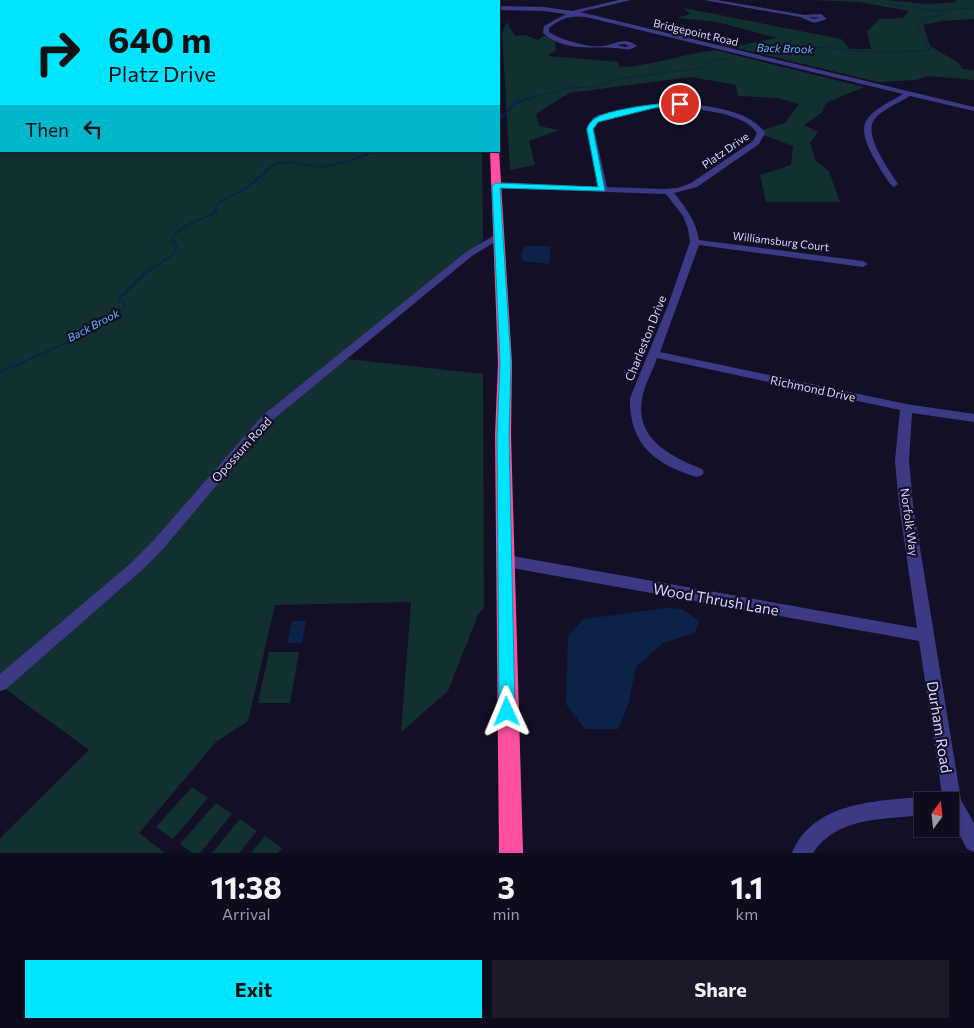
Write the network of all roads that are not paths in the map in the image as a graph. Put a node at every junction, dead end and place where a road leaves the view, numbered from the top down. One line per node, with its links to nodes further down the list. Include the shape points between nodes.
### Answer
1 (596, 0): 4 (street)
2 (628, 0): 4 (street)
3 (707, 0): 7 (street)
4 (607, 4): 6 (street)
5 (500, 8): 6 (street, Bridgepoint Road)
6 (576, 13): 8 (street, via 549,24 546,33 571,44); 9 (street, Bridgepoint Road)
7 (804, 16)
8 (612, 47)
9 (909, 93): 10 (street, Bridgepoint Road); 12 (street, via 873,118 867,127 871,144)
10 (974, 109)
11 (495, 152): 13 (highway)
12 (894, 184)
13 (496, 186): 14 (street, Platz Drive); 16 (highway)
14 (603, 190): 15 (street, Platz Drive); 15 (street, Platz Drive, via 590,129 601,117 658,105 685,104 742,118 759,130 760,137 756,142 732,159 694,185)
15 (669, 192): 17 (street, via 687,216)
16 (500, 235): 23 (highway, via 506,363 503,436); 25 (street, Opossum Road, via 469,254 266,420 136,567)
17 (695, 242): 18 (street, Williamsburg Court); 19 (street, Charleston Drive)
18 (863, 264)
19 (653, 354): 20 (street, Richmond Drive); 22 (street, Charleston Drive, via 636,398 634,415 639,430 657,453)
20 (906, 408): 21 (street, Richmond Drive); 24 (street, Norfolk Way, via 902,461 905,496)
21 (974, 418)
22 (698, 472)
23 (506, 561): 24 (street, Wood Thrush Lane); 30 (highway)
24 (927, 636): 26 (street, Durham Road)
25 (0, 684)
26 (950, 792)
27 (914, 807): 31 (street, via 846,816 814,835)
28 (959, 816): 29 (street, Durham Road)
29 (974, 842)
30 (511, 853)
31 (802, 853)

